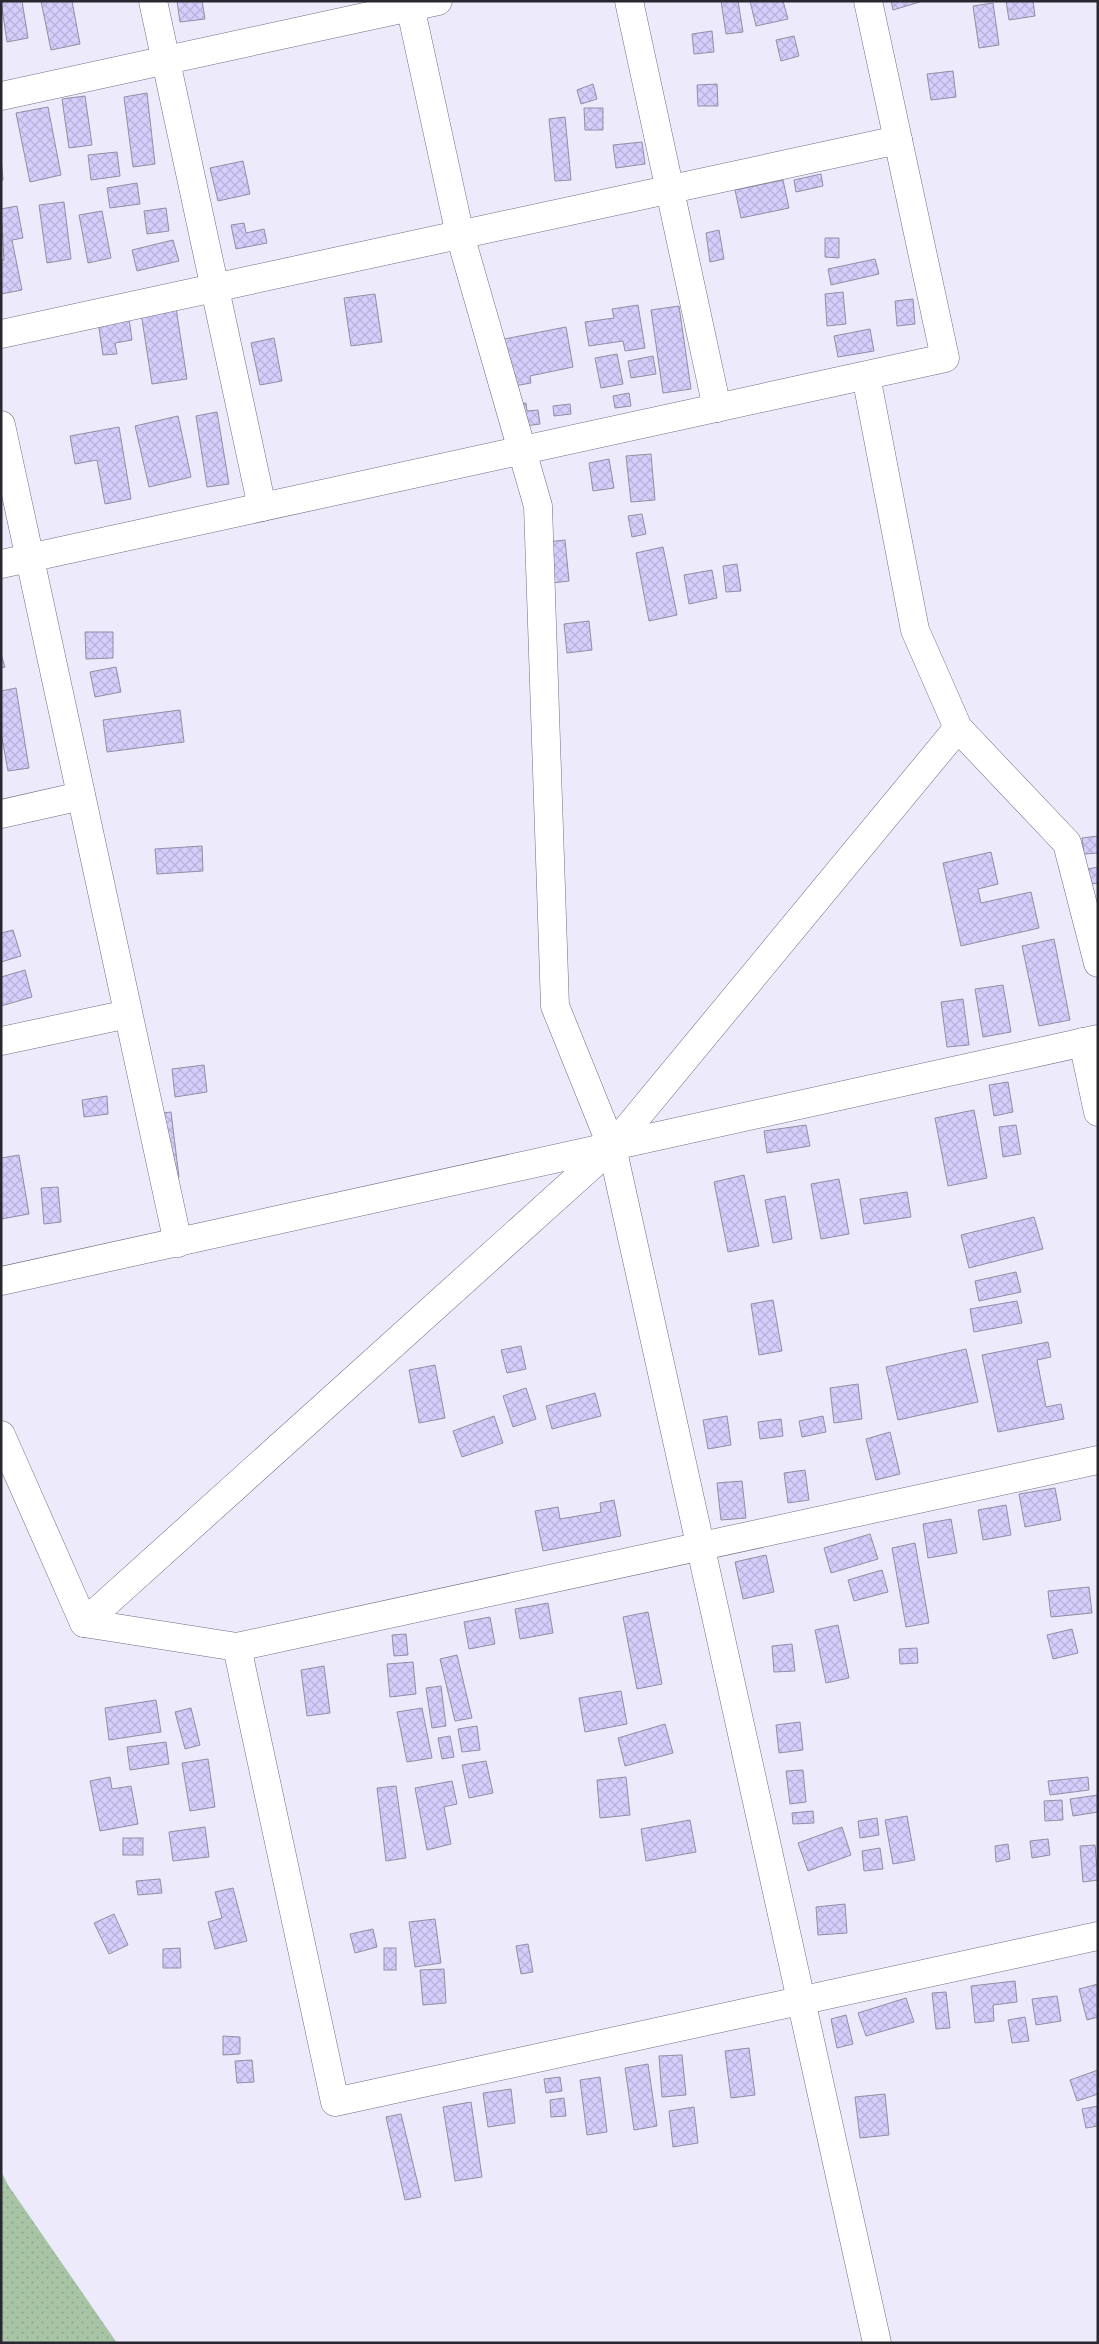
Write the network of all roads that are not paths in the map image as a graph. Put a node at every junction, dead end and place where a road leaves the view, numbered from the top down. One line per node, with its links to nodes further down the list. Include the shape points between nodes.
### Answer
1 (153, 1): 6 (street)
2 (438, 1): 5 (street)
3 (630, 1): 9 (street)
4 (868, 1): 8 (street)
5 (410, 4): 6 (street); 10 (street)
6 (166, 60): 7 (street); 11 (street)
7 (1, 96)
8 (898, 140): 9 (street); 13 (street, via 946,358)
9 (670, 189): 10 (street); 14 (street)
10 (460, 235): 11 (street); 16 (street)
11 (215, 288): 12 (street); 17 (street)
12 (1, 334)
13 (866, 376): 14 (street); 20 (street, via 916,630)
14 (718, 408): 16 (street)
15 (1, 425): 18 (street)
16 (522, 451): 17 (street); 28 (street, via 538,506 555,1006)
17 (262, 507): 18 (street)
18 (30, 558): 19 (street); 21 (street)
19 (1, 564)
20 (958, 728): 23 (street, via 1067,843); 28 (street)
21 (81, 796): 22 (street); 24 (street)
22 (1, 814)
23 (1098, 962)
24 (128, 1014): 26 (street); 29 (street)
25 (1090, 1040): 27 (street); 28 (street)
26 (1, 1041)
27 (1098, 1112)
28 (612, 1147): 29 (street); 33 (street); 34 (street)
29 (178, 1243): 30 (street)
30 (1, 1281)
31 (1, 1435): 34 (street)
32 (1098, 1460): 33 (street)
33 (700, 1547): 35 (street); 37 (street)
34 (84, 1623): 35 (street)
35 (237, 1647): 37 (street, via 335,2102)
36 (1098, 1936): 37 (street)
37 (801, 2001): 38 (street)
38 (877, 2343)

